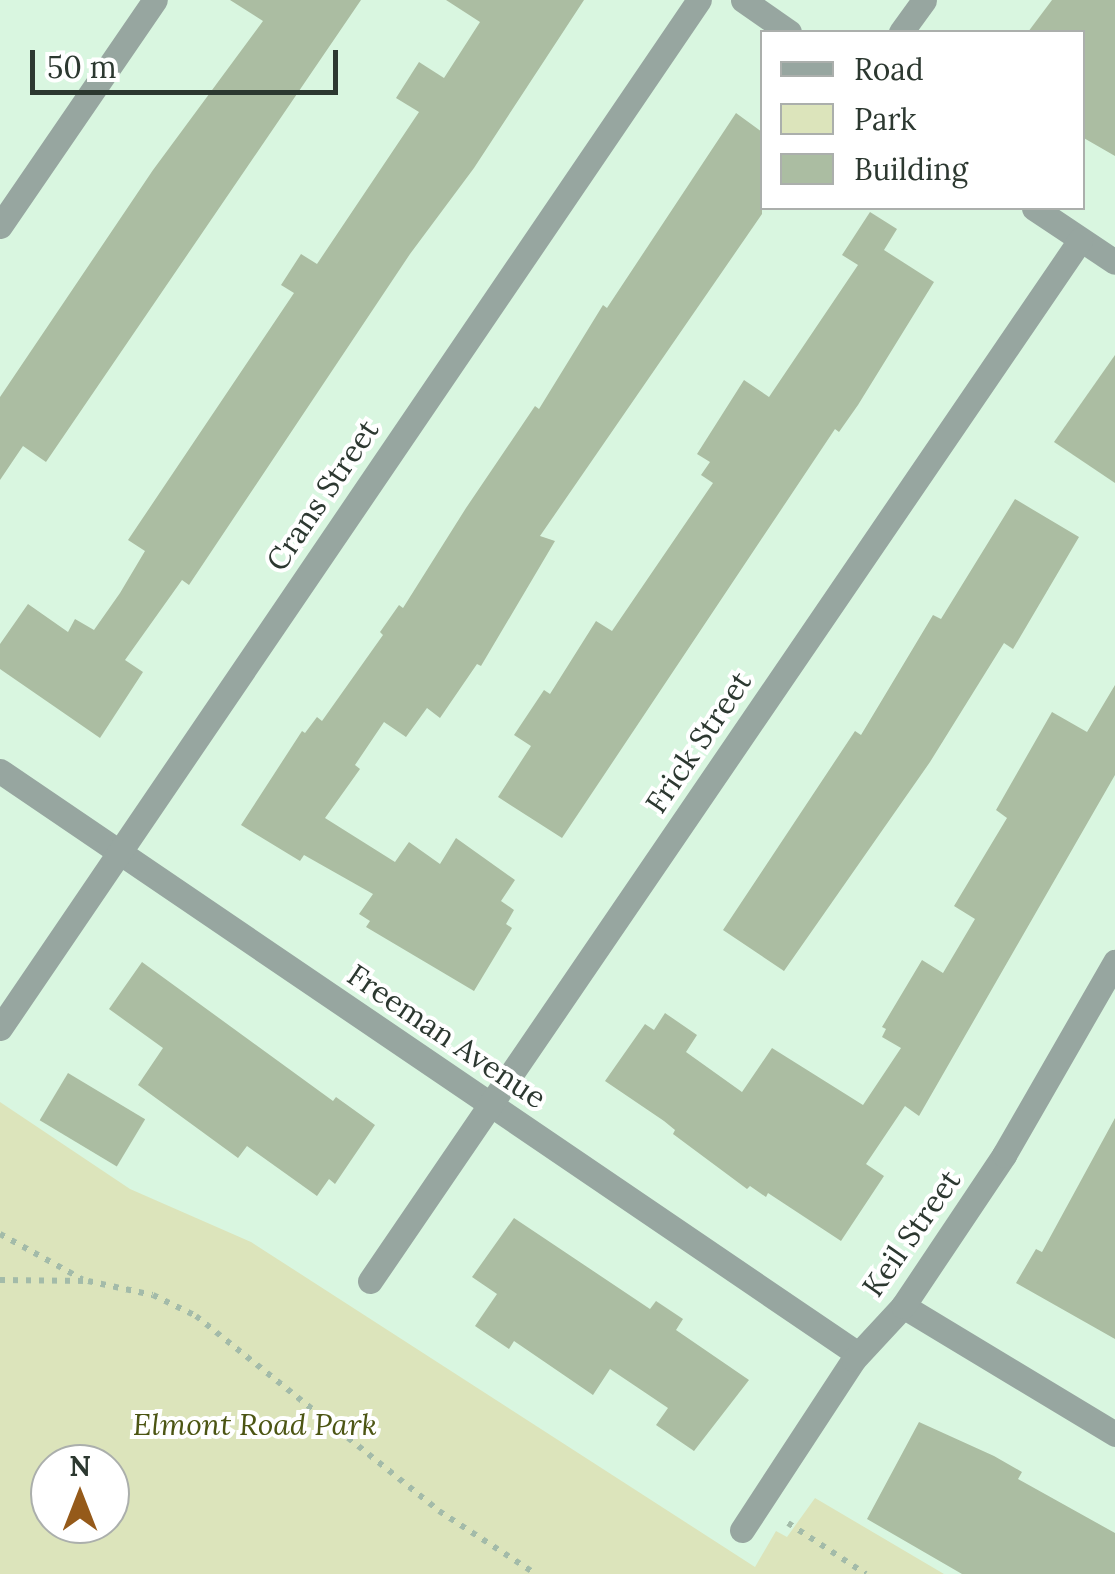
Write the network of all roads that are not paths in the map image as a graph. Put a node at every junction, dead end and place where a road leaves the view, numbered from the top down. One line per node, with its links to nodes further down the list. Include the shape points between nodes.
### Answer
1 (155, 0): 8 (street)
2 (700, 0): 12 (street, Crans Street)
3 (743, 0): 5 (street)
4 (924, 0): 6 (street)
5 (785, 30)
6 (902, 30)
7 (1037, 210): 9 (street)
8 (0, 226)
9 (1080, 240): 10 (street); 15 (street, Frick Street)
10 (1115, 262)
11 (0, 771): 12 (street, Freeman Avenue)
12 (119, 851): 14 (street, Crans Street); 15 (street, Freeman Avenue)
13 (1115, 962): 17 (street, Keil Street, via 1004,1155)
14 (0, 1028)
15 (491, 1105): 16 (street, Frick Street); 18 (street, Freeman Avenue)
16 (370, 1281)
17 (903, 1306): 18 (street, Keil Street); 19 (street)
18 (858, 1354): 20 (street, Keil Street)
19 (1115, 1434)
20 (742, 1530)

